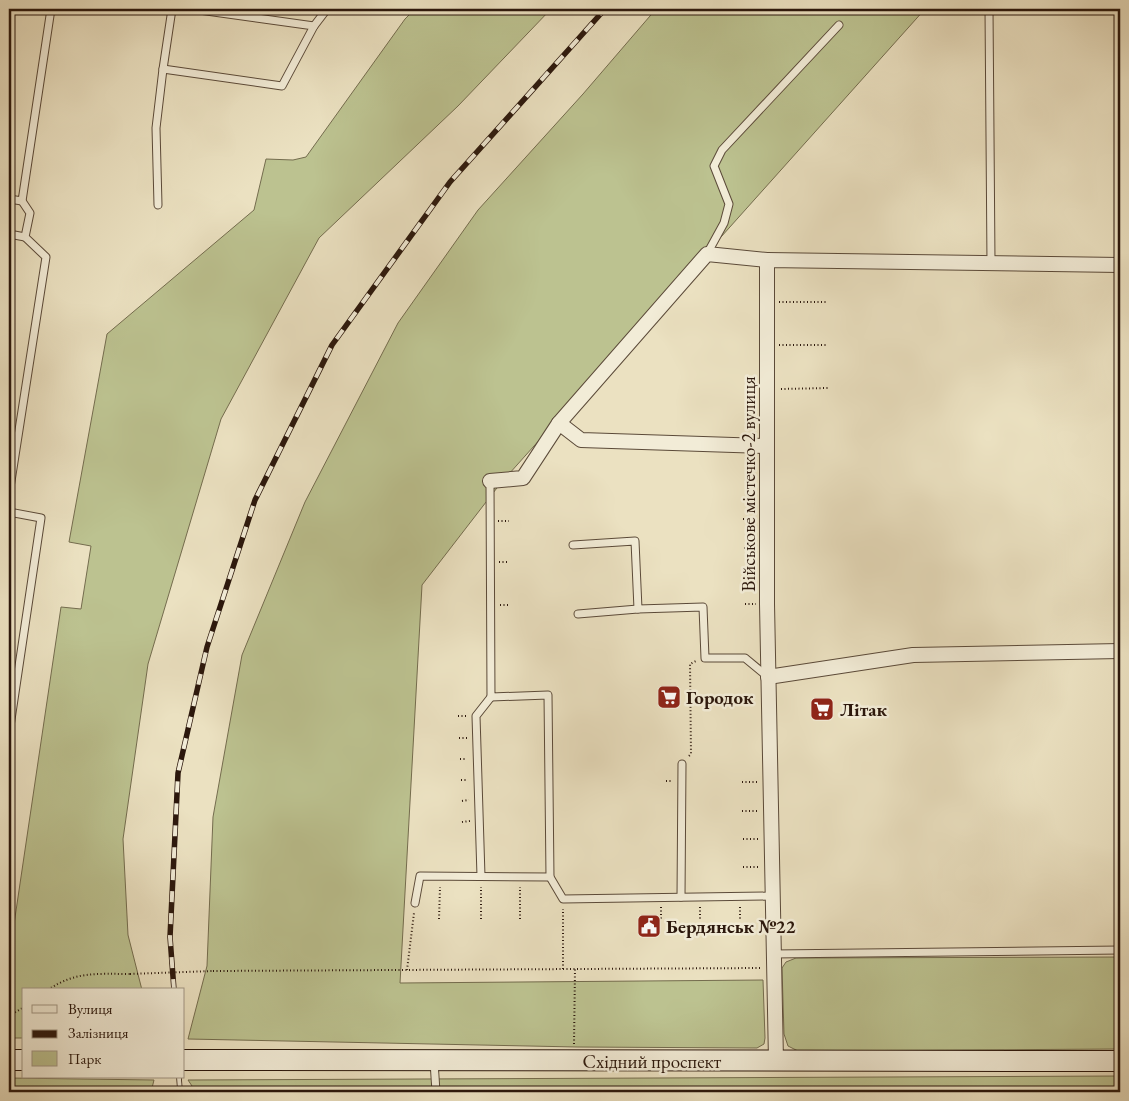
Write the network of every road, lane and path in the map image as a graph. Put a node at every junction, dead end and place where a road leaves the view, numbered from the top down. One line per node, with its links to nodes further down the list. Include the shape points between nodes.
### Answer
1 (51, 9): 10 (lane)
2 (172, 9): 8 (lane)
3 (192, 9): 7 (lane)
4 (327, 9): 7 (lane)
5 (989, 9): 16 (lane)
6 (839, 25): 14 (lane, via 722,150 714,166 729,204 724,224)
7 (314, 26): 8 (lane, via 282,86)
8 (163, 69): 11 (lane, via 156,128)
9 (9, 199): 10 (lane)
10 (22, 201): 13 (lane, via 30,213)
11 (158, 205)
12 (9, 234): 13 (lane)
13 (25, 237): 27 (lane, via 46,256)
14 (707, 254): 15 (street); 24 (street)
15 (767, 260): 16 (street); 18 (street, Військове містечко-2 вулиця)
16 (990, 262): 17 (street)
17 (1120, 265)
18 (767, 302): 19 (path); 21 (street, Військове містечко-2 вулиця)
19 (827, 302)
20 (827, 345): 21 (path)
21 (766, 346): 23 (street, Військове містечко-2 вулиця)
22 (828, 388): 23 (path)
23 (766, 390): 25 (street, Військове містечко-2 вулиця)
24 (559, 423): 25 (street, via 582,440); 26 (street, via 523,478)
25 (766, 446): 34 (street, Військове містечко-2 вулиця)
26 (490, 481): 35 (lane)
27 (9, 494)
28 (9, 512): 36 (lane, via 40,518)
29 (573, 545): 30 (lane, via 634,541)
30 (638, 609): 31 (lane); 33 (lane, via 703,607)
31 (578, 614)
32 (1120, 651): 34 (street, via 913,655)
33 (705, 658): 34 (lane, via 746,658); 37 (path, via 690,664 691,754)
34 (768, 677): 38 (street, Військове містечко-2 вулиця)
35 (491, 697): 47 (lane, via 476,716); 49 (lane, via 548,695)
36 (9, 733)
37 (682, 764): 51 (lane)
38 (769, 781): 39 (path); 40 (street, Військове містечко-2 вулиця)
39 (742, 782)
40 (770, 810): 41 (path); 43 (street, Військове містечко-2 вулиця)
41 (742, 811)
42 (743, 839): 43 (path)
43 (770, 839): 45 (street, Військове містечко-2 вулиця)
44 (743, 867): 45 (path)
45 (771, 867): 50 (street, Військове містечко-2 вулиця)
46 (440, 876): 47 (lane); 56 (lane, via 420,876); 57 (path)
47 (481, 876): 48 (lane); 58 (path)
48 (520, 877): 49 (lane); 59 (path)
49 (550, 877): 55 (lane)
50 (772, 896): 53 (lane); 64 (street, Військове містечко-2 вулиця)
51 (681, 897): 52 (lane); 54 (lane)
52 (700, 897): 53 (lane); 60 (path)
53 (740, 897): 61 (path)
54 (661, 898): 55 (lane); 62 (path)
55 (563, 899): 65 (path)
56 (416, 903): 67 (path)
57 (440, 919)
58 (481, 919)
59 (520, 919)
60 (700, 919)
61 (740, 919)
62 (661, 920)
63 (1120, 950): 64 (lane)
64 (774, 961): 66 (path); 76 (street, Військове містечко-2 вулиця)
65 (563, 969): 66 (path); 67 (path)
66 (575, 969): 75 (path)
67 (407, 970): 68 (path, bridge, via 80,975)
68 (51, 988)
69 (22, 1007): 70 (path)
70 (9, 1016)
71 (9, 1060): 72 (main road)
72 (22, 1060)
73 (185, 1060): 74 (main road, Східний проспект)
74 (434, 1061): 75 (main road, Східний проспект); 78 (lane)
75 (573, 1061): 76 (main road, Східний проспект)
76 (776, 1061): 77 (main road, Східний проспект)
77 (1120, 1061)
78 (436, 1092)

